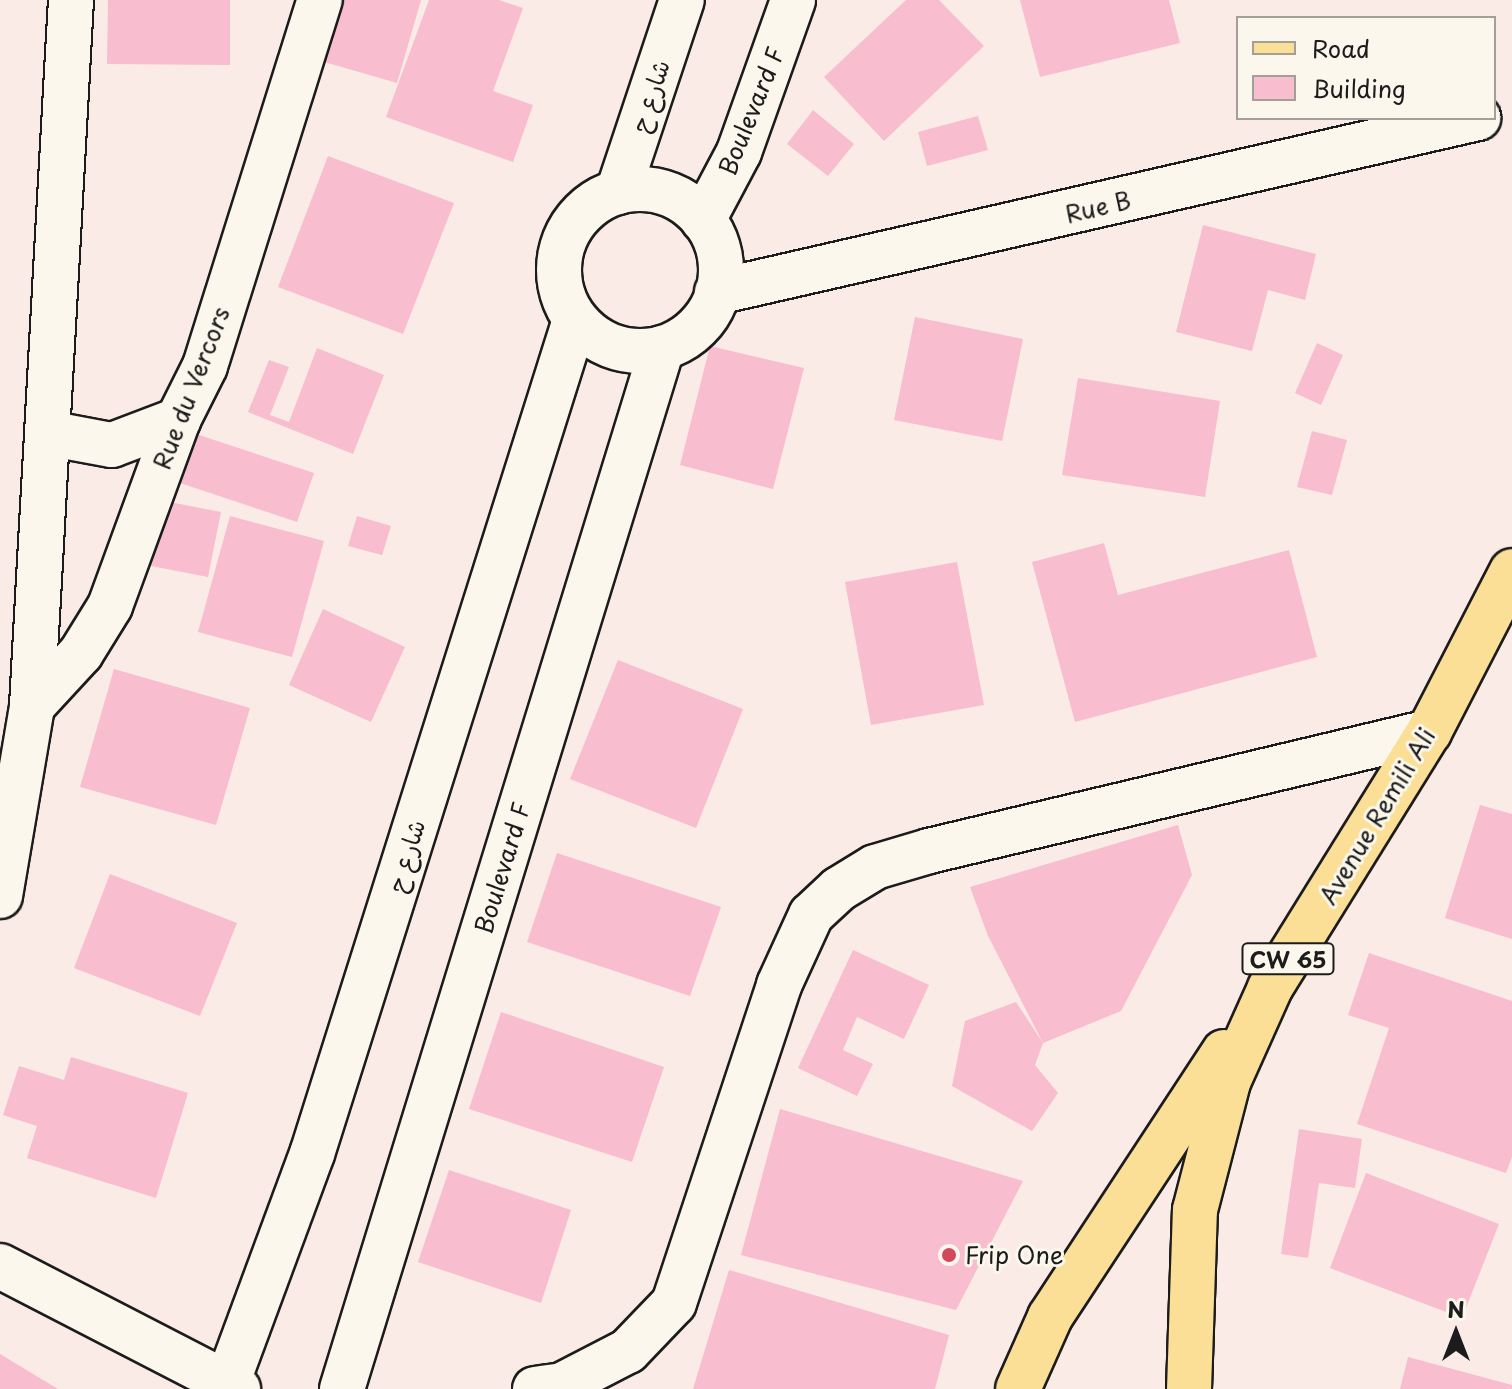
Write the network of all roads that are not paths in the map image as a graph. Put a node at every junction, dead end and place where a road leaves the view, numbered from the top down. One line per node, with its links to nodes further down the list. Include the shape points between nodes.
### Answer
1 (71, 0): 12 (street)
2 (320, 0): 11 (street, Rue du Vercors, via 205,366)
3 (682, 0): 6 (street, شارع ح)
4 (793, 0): 7 (street, Boulevard F, via 739,152)
5 (1469, 120): 8 (street, Rue B)
6 (618, 192): 7 (street, via 659,191 684,202); 9 (street, via 583,211 562,244 558,283)
7 (703, 220): 8 (street, via 721,267)
8 (717, 292): 10 (street, via 706,317 686,336)
9 (575, 320): 10 (street, via 595,338 620,349); 19 (street, شارع ح, via 312,1154)
10 (662, 348): 20 (street, Boulevard F)
11 (178, 420): 12 (street, via 112,445); 14 (street, Rue du Vercors, via 110,606 81,653)
12 (47, 433): 14 (street)
13 (1512, 571): 15 (main road, Avenue Remili Ali / CW 65)
14 (32, 706): 16 (street)
15 (1429, 732): 17 (main road, Avenue Remili Ali / CW 65); 21 (street, via 929,851 875,867 839,889 811,915 779,985 674,1303 628,1351 562,1385)
16 (0, 896)
17 (1270, 988): 22 (main road, via 1113,1215 1050,1317); 23 (main road, Avenue Remili Ali / CW 65, via 1228,1082 1198,1198 1190,1257)
18 (0, 1266): 19 (street)
19 (230, 1388)
20 (342, 1389)
21 (535, 1389)
22 (1018, 1389)
23 (1189, 1389)

